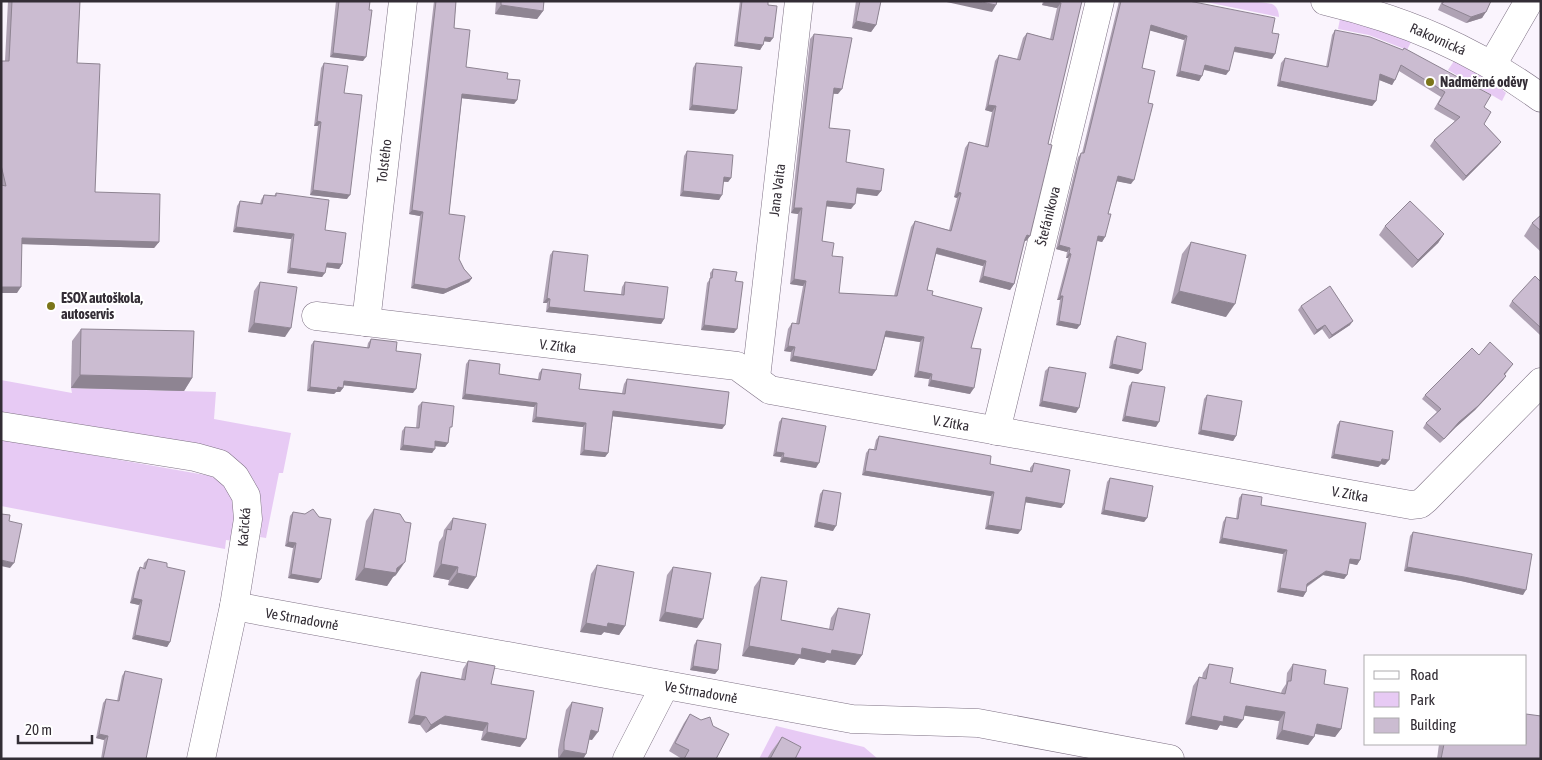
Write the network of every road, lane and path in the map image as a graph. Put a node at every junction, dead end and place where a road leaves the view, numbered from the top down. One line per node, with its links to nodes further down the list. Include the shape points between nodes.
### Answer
1 (402, 1): 9 (street, Tolstého)
2 (799, 1): 10 (street, Jana Vaita)
3 (1100, 1): 13 (street, Štefánikova)
4 (1325, 1): 6 (street, Rakovnická, via 1419,29)
5 (1529, 1): 6 (street)
6 (1492, 65): 7 (street, Rakovnická)
7 (1541, 98)
8 (316, 316): 9 (street, V. Zítka)
9 (366, 322): 10 (street, V. Zítka, via 737,366)
10 (756, 378): 13 (street, V. Zítka, via 770,390)
11 (1541, 382): 13 (street, V. Zítka, via 1420,504)
12 (1, 426): 14 (street, Kačická, via 195,457 220,464 236,477 246,496 248,520)
13 (996, 431)
14 (234, 606): 15 (street, Ve Strnadovně); 16 (street, Kačická)
15 (665, 685): 17 (street); 18 (street, Ve Strnadovně, via 852,719 978,723)
16 (202, 759)
17 (627, 759)
18 (1170, 759)

